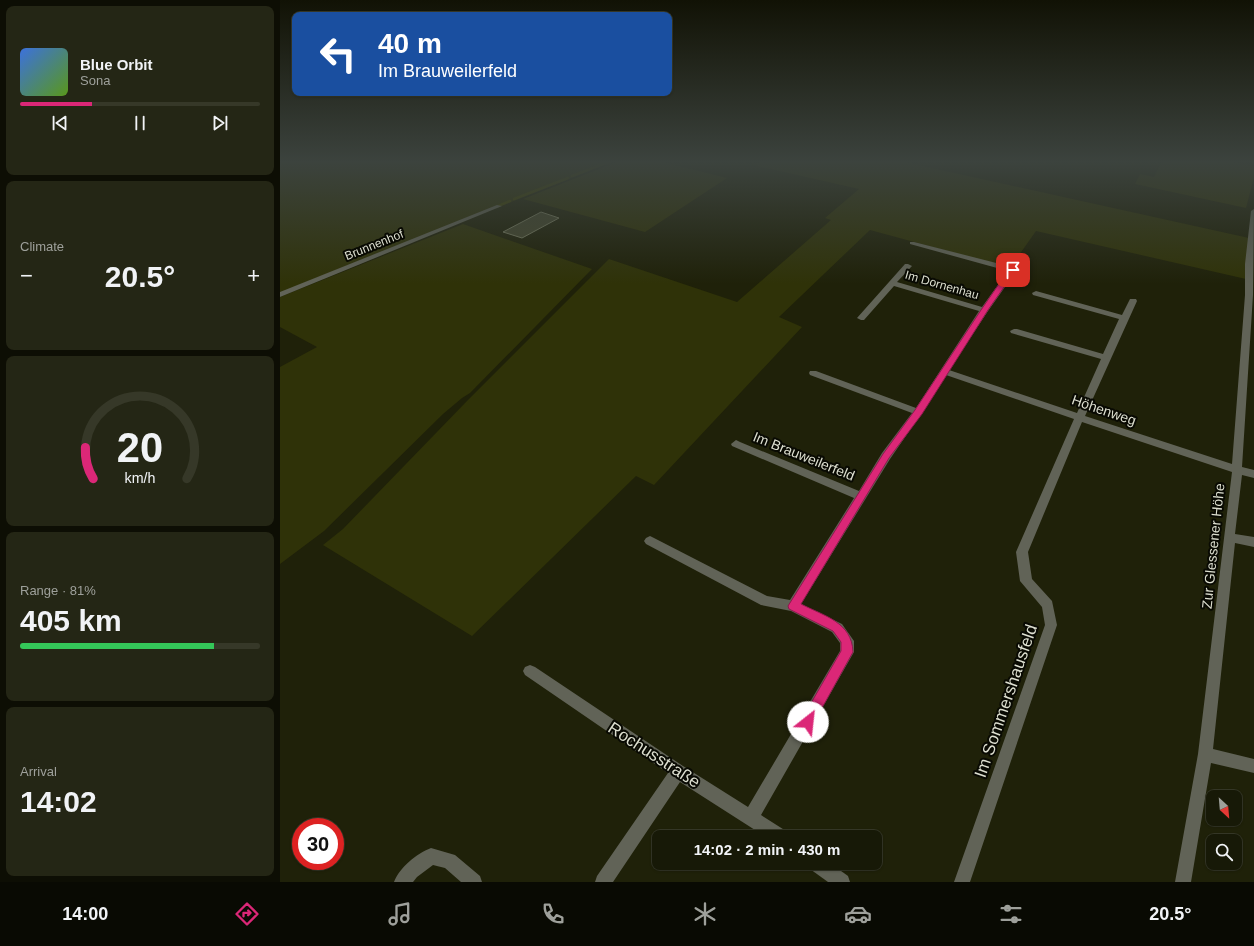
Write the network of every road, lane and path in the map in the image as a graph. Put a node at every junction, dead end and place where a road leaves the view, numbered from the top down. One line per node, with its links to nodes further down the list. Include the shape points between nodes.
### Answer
1 (499, 206): 7 (street, Brunnenhof)
2 (1254, 211): 19 (street, Zur Glessener Höhe)
3 (912, 243): 9 (street, Im Dornenhau, via 1013,270)
4 (908, 266): 5 (street, Im Dornenhau)
5 (892, 283): 9 (street, Im Dornenhau); 10 (street, Im Dornenhau)
6 (1036, 293): 11 (street)
7 (280, 296)
8 (1133, 301): 11 (street, Im Sommershausfeld)
9 (984, 310): 14 (street, Im Dornenhau)
10 (861, 318)
11 (1124, 318): 13 (street, Im Sommershausfeld)
12 (1014, 331): 13 (street)
13 (1106, 358): 17 (street, Im Sommershausfeld)
14 (945, 372): 16 (street, Im Brauweilerfeld); 17 (street, Höhenweg)
15 (813, 373): 16 (street)
16 (918, 412): 21 (street, Im Brauweilerfeld)
17 (1080, 416): 19 (street, Höhenweg); 37 (street, Im Sommershausfeld, via 1022,552 1026,581 1048,605 1051,625)
18 (736, 444): 21 (street, Im Brauweilerfeld)
19 (1237, 470): 20 (street, Höhenweg); 22 (street, Zur Glessener Höhe)
20 (1254, 474)
21 (861, 496): 25 (street, Im Brauweilerfeld)
22 (1229, 538): 24 (street); 27 (street, Zur Glessener Höhe)
23 (650, 541): 25 (street, via 765,601)
24 (1254, 542)
25 (793, 606): 30 (street, via 837,628 847,641 847,652)
26 (530, 671): 29 (street, Rochusstraße)
27 (1205, 754): 28 (street); 38 (street, Zur Glessener Höhe)
28 (1254, 766)
29 (678, 772): 30 (street, Rochusstraße); 35 (street)
30 (751, 817): 31 (street, Rochusstraße)
31 (770, 830)
32 (826, 870): 36 (street)
33 (402, 882): 34 (street, via 411,871 431,856 449,860)
34 (474, 882)
35 (603, 882)
36 (842, 882)
37 (962, 882)
38 (1183, 882)

